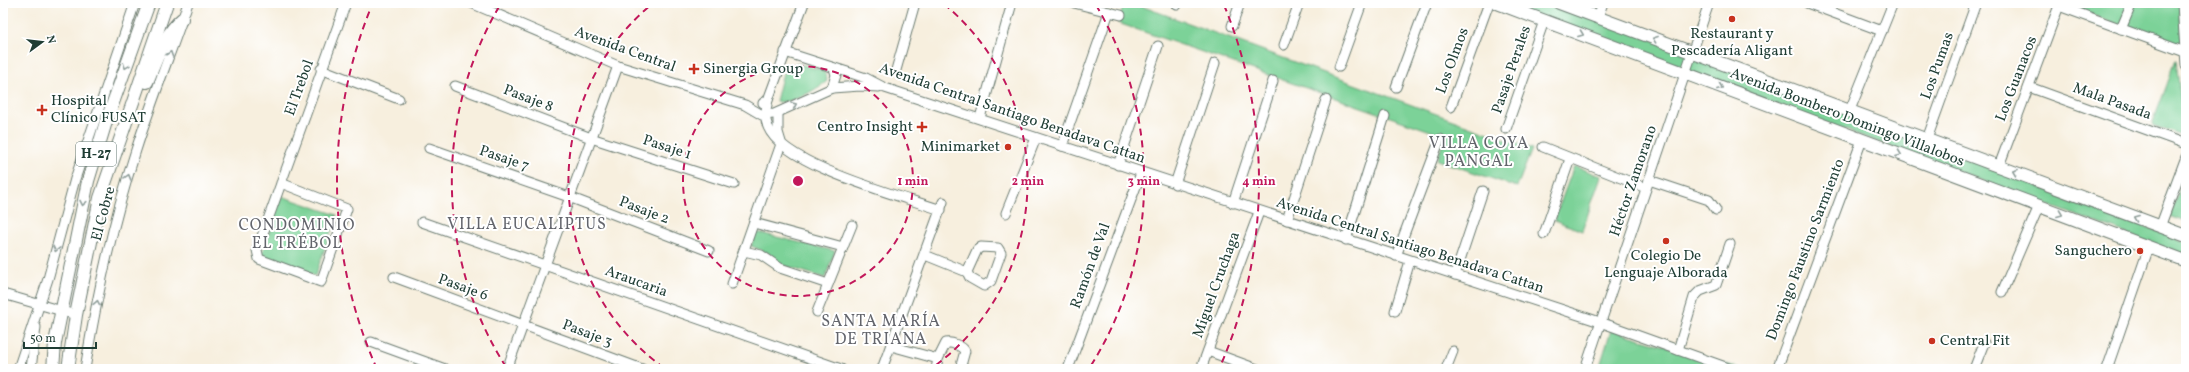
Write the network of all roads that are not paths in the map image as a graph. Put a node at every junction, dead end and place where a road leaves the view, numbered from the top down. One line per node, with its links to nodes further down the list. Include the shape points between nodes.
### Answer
1 (135, 3): 116 (street, one-way to 116, via 69,197 54,259)
2 (149, 3): 117 (main road, H-27, one-way to 117, via 104,125 88,181)
3 (167, 3): 62 (main road, H-27)
4 (188, 3): 29 (street, El Cobre)
5 (346, 3): 44 (street, El Trebol)
6 (471, 3): 40 (street, Avenida Central)
7 (804, 3): 36 (street)
8 (915, 3): 45 (street)
9 (1012, 3): 63 (street)
10 (1074, 3): 26 (street)
11 (1240, 3): 31 (street)
12 (1299, 3): 34 (street)
13 (1362, 3): 42 (street)
14 (1427, 3): 49 (street)
15 (1489, 3): 57 (street, Los Olmos)
16 (1497, 3): 30 (main road, Avenida Bombero Domingo Villalobos)
17 (1559, 3): 28 (main road, Avenida Bombero Domingo Villalobos)
18 (1603, 3): 28 (street)
19 (1709, 3): 37 (street, Héctor Zamorano)
20 (1808, 3): 33 (street)
21 (1894, 3): 33 (street)
22 (1976, 3): 67 (street, Los Pumas)
23 (2132, 3): 32 (street)
24 (2182, 3): 38 (street)
25 (2060, 4): 32 (street); 50 (street, Los Guanacos)
26 (1109, 12): 27 (street); 72 (street)
27 (1121, 15)
28 (1598, 18): 37 (main road, Avenida Bombero Domingo Villalobos, one-way to 28)
29 (182, 19): 62 (main road, via 168,36); 134 (street, El Cobre, one-way to 29, via 98,298 124,192)
30 (1544, 21): 46 (main road, Avenida Bombero Domingo Villalobos, one-way to 46); 64 (street, Pasaje Perales)
31 (1232, 26)
32 (2121, 29): 38 (street)
33 (1882, 31): 58 (street)
34 (1284, 45)
35 (1158, 46): 77 (street)
36 (785, 52): 43 (street, Avenida Central Santiago Benadava Cattan); 54 (street)
37 (1692, 52): 46 (street, Héctor Zamorano); 58 (main road, Avenida Bombero Domingo Villalobos)
38 (2185, 52): 41 (street)
39 (1215, 63): 82 (street)
40 (618, 66): 56 (street, Avenida Central); 65 (street)
41 (2186, 66)
42 (1339, 67)
43 (834, 68): 51 (street, via 836,75); 52 (street, Avenida Central Santiago Benadava Cattan, via 866,78)
44 (321, 69): 53 (street); 80 (street, El Trebol)
45 (896, 70)
46 (1684, 74): 69 (main road, Avenida Bombero Domingo Villalobos, one-way to 69); 83 (street, Héctor Zamorano, via 1672,116)
47 (1273, 81): 86 (street)
48 (455, 86): 65 (street, Pasaje 8)
49 (1396, 87)
50 (2029, 87): 71 (street, Mala Pasada); 78 (street, Los Guanacos)
51 (832, 88): 52 (street); 59 (street, one-way to 51)
52 (885, 88): 63 (street, Avenida Central Santiago Benadava Cattan)
53 (399, 99)
54 (768, 100): 56 (street, via 756,107); 60 (street)
55 (1326, 100): 91 (street)
56 (745, 105): 60 (street, Avenida Central)
57 (1451, 107)
58 (1850, 110): 67 (main road, Avenida Bombero Domingo Villalobos)
59 (778, 112): 60 (street); 70 (street)
60 (765, 115): 70 (street, via 768,127)
61 (1386, 116): 98 (street)
62 (127, 118): 120 (main road, H-27, via 100,198)
63 (980, 118): 66 (street, Avenida Central Santiago Benadava Cattan)
64 (1506, 129)
65 (591, 138): 81 (street, Pasaje 1); 85 (street)
66 (1036, 138): 72 (street, Avenida Central Santiago Benadava Cattan); 90 (street)
67 (1927, 139): 78 (main road, Avenida Bombero Domingo Villalobos)
68 (1440, 140): 105 (street)
69 (1862, 140): 87 (main road, Avenida Bombero Domingo Villalobos, one-way to 87); 148 (street, Domingo Faustino Sarmiento)
70 (781, 144): 93 (street); 104 (street, via 814,165 942,206)
71 (2186, 144)
72 (1062, 146): 77 (street, Avenida Central Santiago Benadava Cattan)
73 (1543, 147): 76 (street)
74 (429, 148): 85 (street, Pasaje 7)
75 (2186, 157): 95 (street)
76 (1570, 159): 83 (street); 96 (street)
77 (1118, 165): 79 (street, Avenida Central Santiago Benadava Cattan)
78 (1999, 166): 95 (main road, Avenida Bombero Domingo Villalobos, one-way to 78)
79 (1141, 173): 82 (street, Avenida Central Santiago Benadava Cattan); 142 (street, Ramón de Val)
80 (281, 183): 80 (street, El Trebol, via 257,255 259,259 321,282 347,209)
81 (734, 184)
82 (1175, 184): 86 (street, Avenida Central Santiago Benadava Cattan)
83 (1647, 184): 88 (street, via 1709,200); 121 (street, Héctor Zamorano)
84 (1483, 191): 110 (street)
85 (569, 197): 102 (street, Pasaje 2); 108 (street)
86 (1233, 203): 89 (street, Avenida Central Santiago Benadava Cattan)
87 (2039, 206): 101 (main road, Avenida Bombero Domingo Villalobos, one-way to 101); 114 (street)
88 (1716, 210)
89 (1259, 212): 91 (street, Avenida Central Santiago Benadava Cattan); 126 (street, Miguel Cruchaga)
90 (1006, 213)
91 (1287, 220): 98 (street, Avenida Central Santiago Benadava Cattan)
92 (422, 222): 108 (street, Araucaria)
93 (754, 224): 100 (street); 103 (street)
94 (852, 226): 100 (street)
95 (2160, 227): 97 (main road, Avenida Bombero Domingo Villalobos)
96 (1544, 234)
97 (2186, 236)
98 (1346, 240): 105 (street, Avenida Central Santiago Benadava Cattan)
99 (1730, 244): 127 (street, via 1716,285 1700,291 1694,297)
100 (843, 247): 113 (street)
101 (2149, 247): 107 (main road, Avenida Bombero Domingo Villalobos); 150 (street)
102 (709, 251)
103 (744, 251): 112 (street); 113 (street, via 761,255 780,268)
104 (924, 255): 109 (street); 125 (street)
105 (1396, 256): 106 (street, Avenida Central Santiago Benadava Cattan)
106 (1410, 261): 110 (street, Avenida Central Santiago Benadava Cattan); 118 (street)
107 (2186, 261)
108 (545, 264): 122 (street); 138 (street, Araucaria)
109 (967, 272): 109 (street, via 977,250 981,247 1001,250 988,285 984,286 970,278)
110 (1455, 275): 121 (street, Avenida Central Santiago Benadava Cattan)
111 (394, 278): 122 (street, Pasaje 6)
112 (732, 284)
113 (828, 284): 119 (street)
114 (2002, 292)
115 (3, 294): 116 (street)
116 (39, 304): 117 (street); 130 (street); 131 (street)
117 (62, 311): 120 (street); 132 (main road, H-27)
118 (1395, 311)
119 (817, 312)
120 (76, 315): 133 (main road, H-27)
121 (1600, 322): 127 (street, Avenida Central Santiago Benadava Cattan); 146 (street, Héctor Zamorano)
122 (523, 324): 136 (street); 137 (street, Pasaje 3)
123 (371, 342): 135 (street)
124 (1984, 343): 149 (street)
125 (891, 346): 129 (street); 139 (street)
126 (1208, 350): 143 (street, Miguel Cruchaga); 144 (street)
127 (1678, 350): 147 (street, Avenida Central Santiago Benadava Cattan)
128 (1453, 351): 145 (street)
129 (938, 359): 140 (street); 141 (street, via 946,343 950,342 963,348 965,355)
130 (18, 369)
131 (31, 369)
132 (52, 369)
133 (68, 369)
134 (85, 369)
135 (445, 369)
136 (507, 369)
137 (642, 369)
138 (841, 369)
139 (882, 369)
140 (936, 369)
141 (960, 369)
142 (1068, 369)
143 (1201, 369)
144 (1258, 369)
145 (1446, 369)
146 (1585, 369)
147 (1731, 369)
148 (1777, 369)
149 (1974, 369)
150 (2107, 369)

